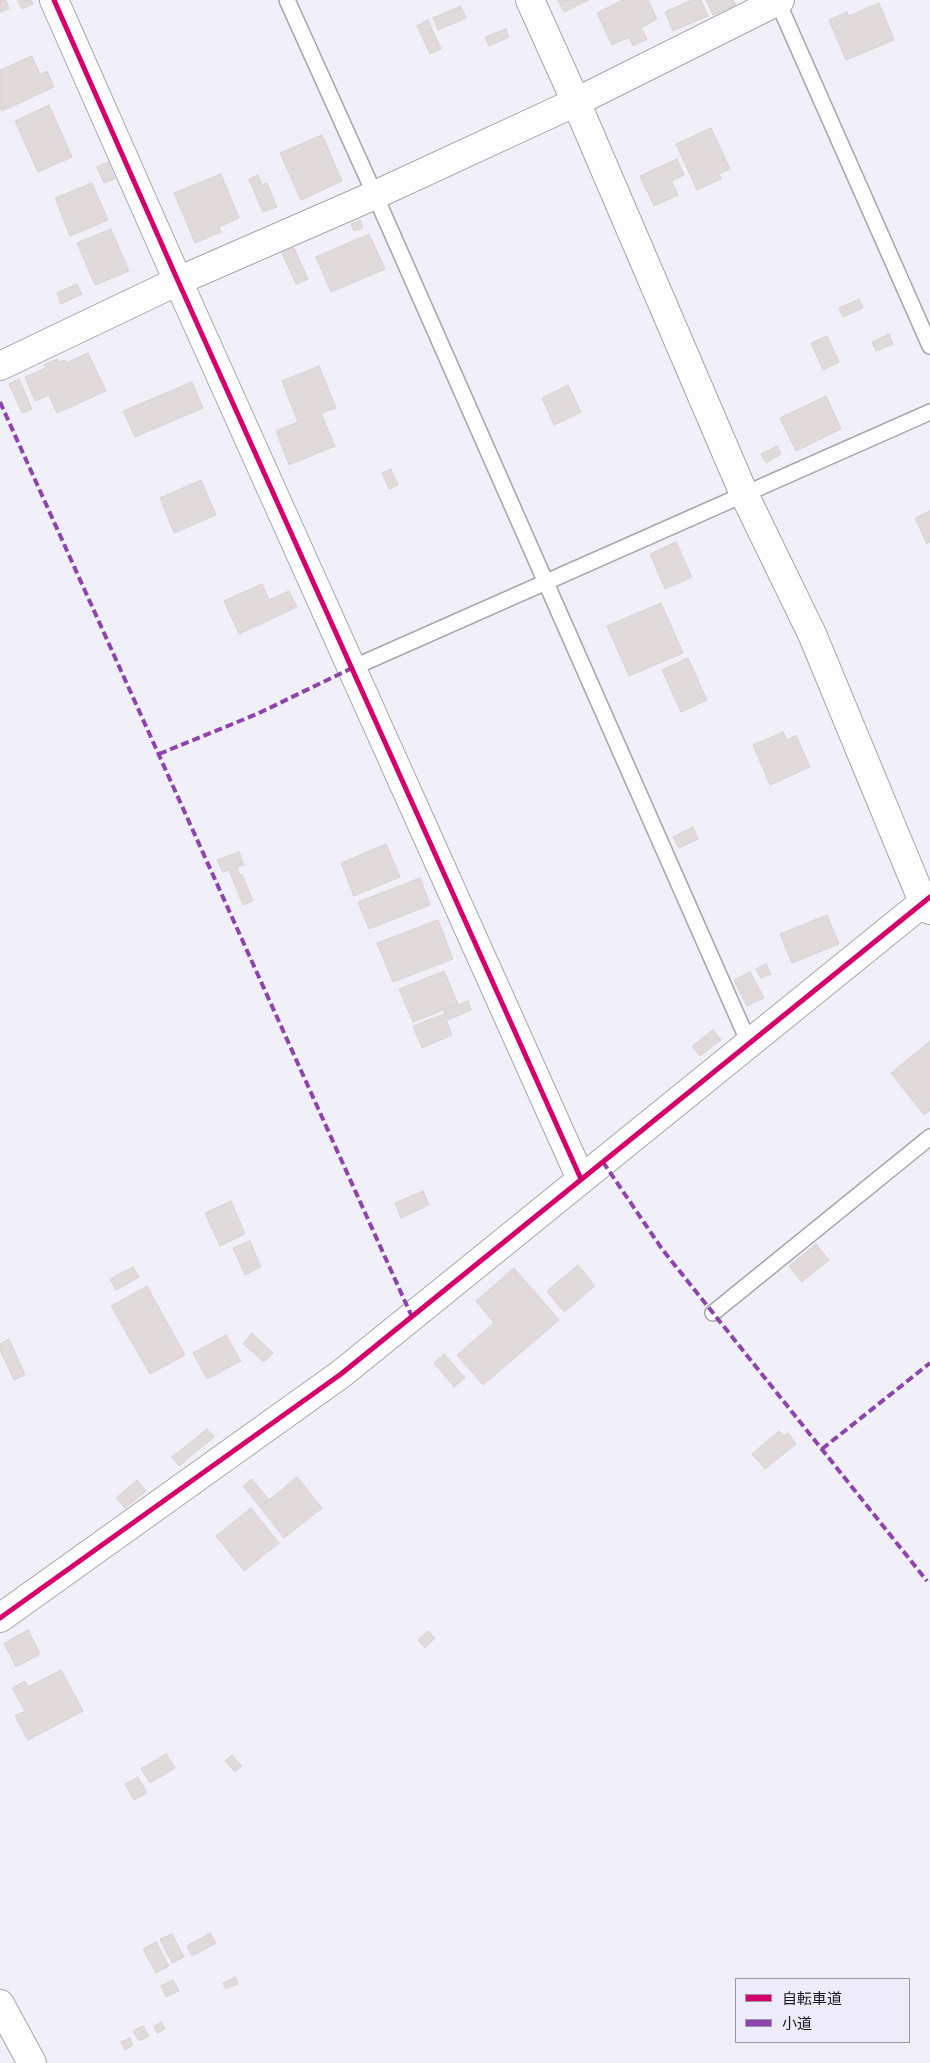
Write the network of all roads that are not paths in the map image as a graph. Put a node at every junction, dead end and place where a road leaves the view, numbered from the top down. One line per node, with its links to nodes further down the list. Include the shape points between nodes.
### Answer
1 (54, 0): 7 (street)
2 (287, 0): 6 (lane)
3 (530, 0): 5 (street)
4 (778, 0): 5 (street); 8 (lane)
5 (576, 102): 6 (street); 11 (street)
6 (375, 195): 7 (street); 12 (lane)
7 (178, 281): 9 (street); 13 (street)
8 (930, 346)
9 (0, 366)
10 (930, 412): 11 (lane)
11 (744, 494): 12 (lane); 14 (street, via 812,634)
12 (546, 584): 13 (lane); 15 (lane)
13 (352, 668): 17 (street)
14 (928, 903): 15 (street)
15 (749, 1043): 17 (street)
16 (930, 1138): 18 (lane)
17 (581, 1179): 19 (street, via 341,1374)
18 (713, 1313)
19 (0, 1618)
20 (0, 2004): 21 (street)
21 (32, 2063)

